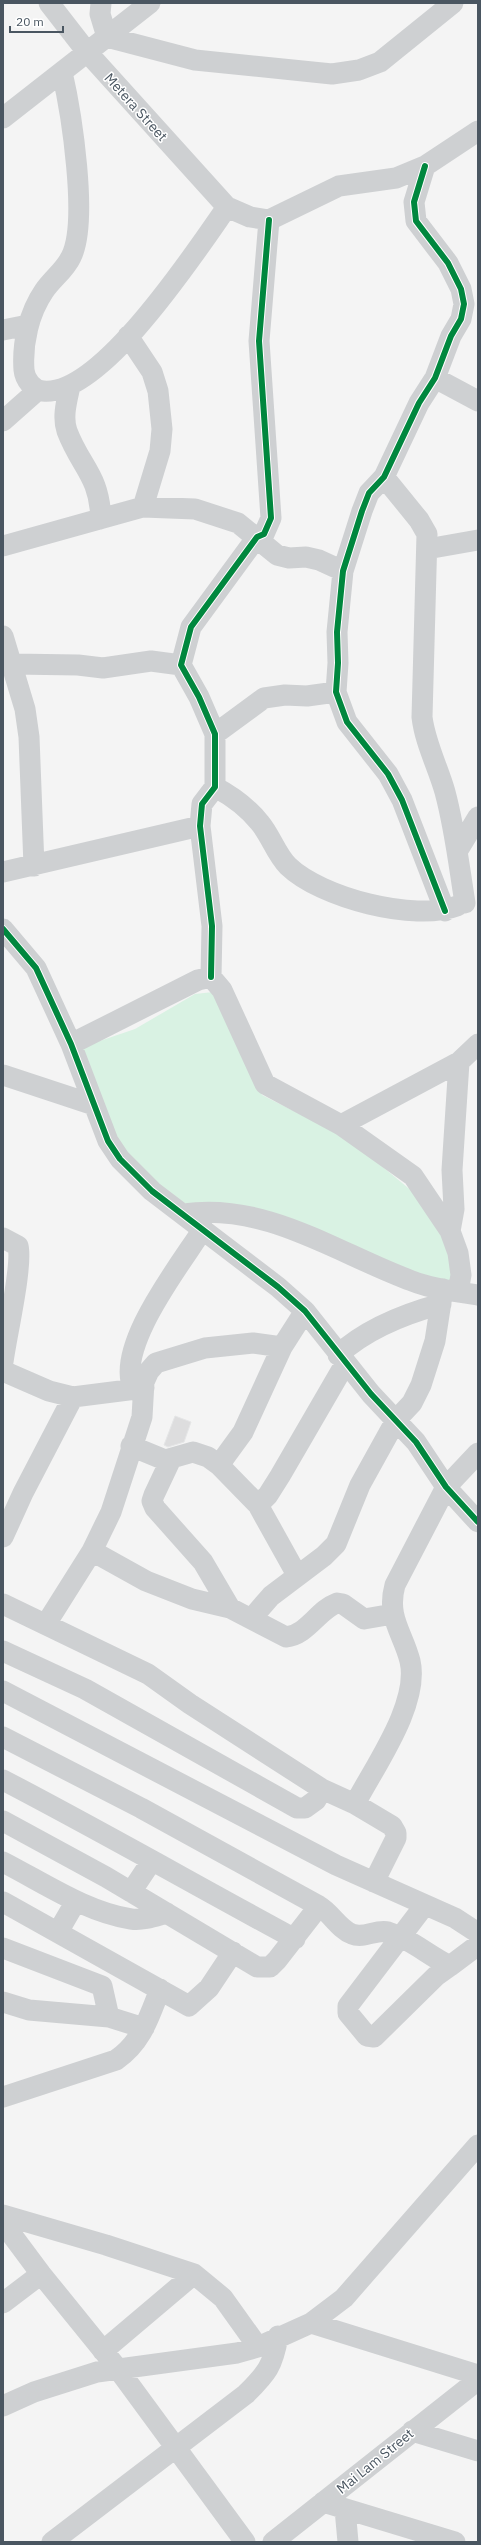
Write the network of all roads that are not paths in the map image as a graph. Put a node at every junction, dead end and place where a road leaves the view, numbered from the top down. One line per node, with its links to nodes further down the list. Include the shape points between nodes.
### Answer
1 (49, 3): 6 (street, Metera Street)
2 (101, 3): 5 (street, via 100,14)
3 (150, 3): 5 (street)
4 (453, 3): 5 (street, via 380,62 359,70 332,74 195,60)
5 (107, 37): 6 (street)
6 (87, 52): 7 (street); 11 (street, Metera Street)
7 (62, 72): 8 (street); 13 (street, via 72,117 77,174 77,232 72,257 45,290)
8 (3, 118)
9 (478, 131): 10 (street)
10 (425, 166): 12 (street, via 396,178 339,186); 16 (street, via 414,202 416,221 448,263 461,289 464,304 461,319 451,336)
11 (226, 207): 12 (street); 15 (street, via 169,290)
12 (268, 220): 24 (street, via 259,341 270,518 264,534)
13 (28, 325): 14 (street); 18 (street, via 24,369 26,379)
14 (3, 330)
15 (128, 336): 17 (street, via 87,374); 22 (street, via 152,372 158,390 162,428 160,451)
16 (435, 378): 19 (street); 21 (street, via 419,403)
17 (70, 386): 18 (street, via 51,392); 23 (street, via 65,420 67,431 98,489)
18 (38, 390): 20 (street)
19 (478, 401)
20 (3, 421)
21 (384, 477): 27 (street, via 420,520 427,534); 28 (street, via 369,493)
22 (143, 507): 23 (street); 24 (street, via 196,509 238,523)
23 (101, 519): 26 (street)
24 (257, 538): 28 (street, via 277,555 319,560); 31 (street, via 192,627)
25 (478, 540): 27 (street)
26 (3, 546)
27 (427, 549): 37 (street, via 422,717 424,732 445,792)
28 (343, 571): 32 (street, via 337,632)
29 (3, 636): 30 (street)
30 (13, 664): 31 (street, via 102,668 152,661); 38 (street, via 29,737)
31 (181, 665): 33 (street, via 199,697)
32 (336, 692): 33 (street, via 264,698); 41 (street, via 347,722 388,774 402,800)
33 (215, 734): 34 (street)
34 (215, 787): 36 (street, via 202,804); 41 (street, via 234,798 250,813 260,823 288,866 311,882 341,897 411,912)
35 (478, 817): 37 (street)
36 (200, 826): 38 (street); 43 (street, via 212,926)
37 (458, 850): 40 (street)
38 (34, 866): 39 (street)
39 (3, 872)
40 (472, 900): 41 (street)
41 (445, 911)
42 (3, 929): 44 (street, via 36,968)
43 (211, 977): 44 (street, via 198,980); 49 (street, via 222,990 265,1084)
44 (70, 1044): 48 (street)
45 (478, 1044): 46 (street)
46 (459, 1062): 49 (street); 52 (street, via 452,1170 454,1208)
47 (3, 1075): 48 (street)
48 (94, 1105): 50 (street, via 108,1141 120,1159 152,1191)
49 (341, 1126): 52 (street, via 413,1176)
50 (184, 1214): 51 (street); 54 (street, via 234,1213 291,1228)
51 (203, 1229): 56 (street); 61 (street, via 154,1304 132,1352 128,1378)
52 (450, 1231): 54 (street, via 458,1253 461,1274)
53 (3, 1238): 59 (street, via 18,1246 19,1250)
54 (447, 1295): 55 (street); 58 (street, via 355,1340); 63 (street, via 421,1385 412,1403)
55 (478, 1295)
56 (305, 1311): 57 (street); 58 (street)
57 (282, 1347): 61 (street, via 253,1343 177,1354 156,1363 148,1371); 67 (street, via 243,1432)
58 (342, 1359): 63 (street); 69 (street, via 280,1476)
59 (3, 1362)
60 (3, 1371): 62 (street, via 48,1391)
61 (139, 1389): 62 (street); 64 (street, via 142,1418)
62 (73, 1397): 71 (street)
63 (396, 1420): 68 (street, via 416,1442); 73 (street, via 355,1495 336,1544)
64 (131, 1446): 66 (street, via 166,1460); 72 (street, via 111,1512)
65 (478, 1453): 68 (street)
66 (171, 1459): 67 (street, via 193,1452 208,1457); 75 (street, via 152,1501 155,1508 203,1562)
67 (219, 1465): 69 (street)
68 (446, 1487): 70 (street); 76 (street, via 395,1585 391,1599)
69 (258, 1506): 73 (street)
70 (478, 1522)
71 (3, 1537)
72 (92, 1551): 75 (street, via 165,1589 192,1599); 78 (street)
73 (297, 1575): 77 (street, via 271,1596)
74 (3, 1604): 78 (street)
75 (230, 1608): 77 (street)
76 (393, 1614): 77 (street, via 364,1619 343,1604 337,1603 292,1637 286,1637); 84 (street, via 410,1662 410,1688 406,1704 388,1743)
77 (252, 1618)
78 (46, 1624): 83 (street, via 148,1674 190,1704)
79 (3, 1651): 83 (street, via 85,1689 297,1808 305,1808 316,1800)
80 (3, 1691): 88 (street, via 148,1769)
81 (3, 1737): 92 (street, via 141,1808)
82 (3, 1780): 87 (street, via 87,1824)
83 (322, 1788): 84 (street)
84 (355, 1804): 88 (street, via 392,1826 396,1833)
85 (3, 1821): 89 (street)
86 (3, 1862): 90 (street)
87 (151, 1862): 89 (street); 98 (street)
88 (374, 1882): 93 (street)
89 (131, 1892): 94 (street)
90 (76, 1900): 94 (street, via 132,1919 144,1920); 95 (street)
91 (3, 1902): 95 (street)
92 (319, 1906): 97 (street, via 351,1934 387,1932); 98 (street)
93 (424, 1906): 96 (street, via 456,1918); 97 (street)
94 (167, 1913): 101 (street)
95 (58, 1932): 103 (street)
96 (478, 1933)
97 (400, 1937): 102 (street); 102 (street, via 348,2006 348,2013 367,2036 374,2036 436,1976)
98 (295, 1939): 101 (street, via 270,1967 257,1967)
99 (478, 1945): 102 (street)
100 (3, 1948): 105 (street, via 102,1986)
101 (233, 1952): 103 (street, via 209,1988 189,2006)
102 (450, 1966)
103 (160, 1989): 106 (street)
104 (3, 2002): 105 (street, via 29,2010)
105 (109, 2016): 106 (street)
106 (144, 2028): 107 (street, via 131,2050 116,2060)
107 (3, 2097)
108 (478, 2144): 114 (street, via 344,2298)
109 (3, 2215): 112 (street)
110 (3, 2223): 111 (street)
111 (40, 2274): 113 (street); 117 (street)
112 (194, 2274): 116 (street, via 223,2298); 117 (street)
113 (3, 2303)
114 (311, 2324): 115 (street); 119 (street)
115 (278, 2336): 116 (street); 123 (street, via 274,2360 263,2377 246,2394)
116 (258, 2347): 118 (street, via 211,2358)
117 (103, 2351): 118 (street)
118 (118, 2369): 121 (street, via 58,2383); 123 (street)
119 (478, 2375)
120 (478, 2380): 122 (street, Mai Lam Street)
121 (3, 2406)
122 (412, 2431): 124 (street); 125 (street, Mai Lam Street)
123 (176, 2449): 127 (street); 128 (street)
124 (478, 2451)
125 (323, 2502): 126 (street); 129 (street, Mai Lam Street)
126 (345, 2509): 130 (street); 131 (street)
127 (52, 2542)
128 (245, 2542)
129 (273, 2542)
130 (348, 2542)
131 (455, 2542)

